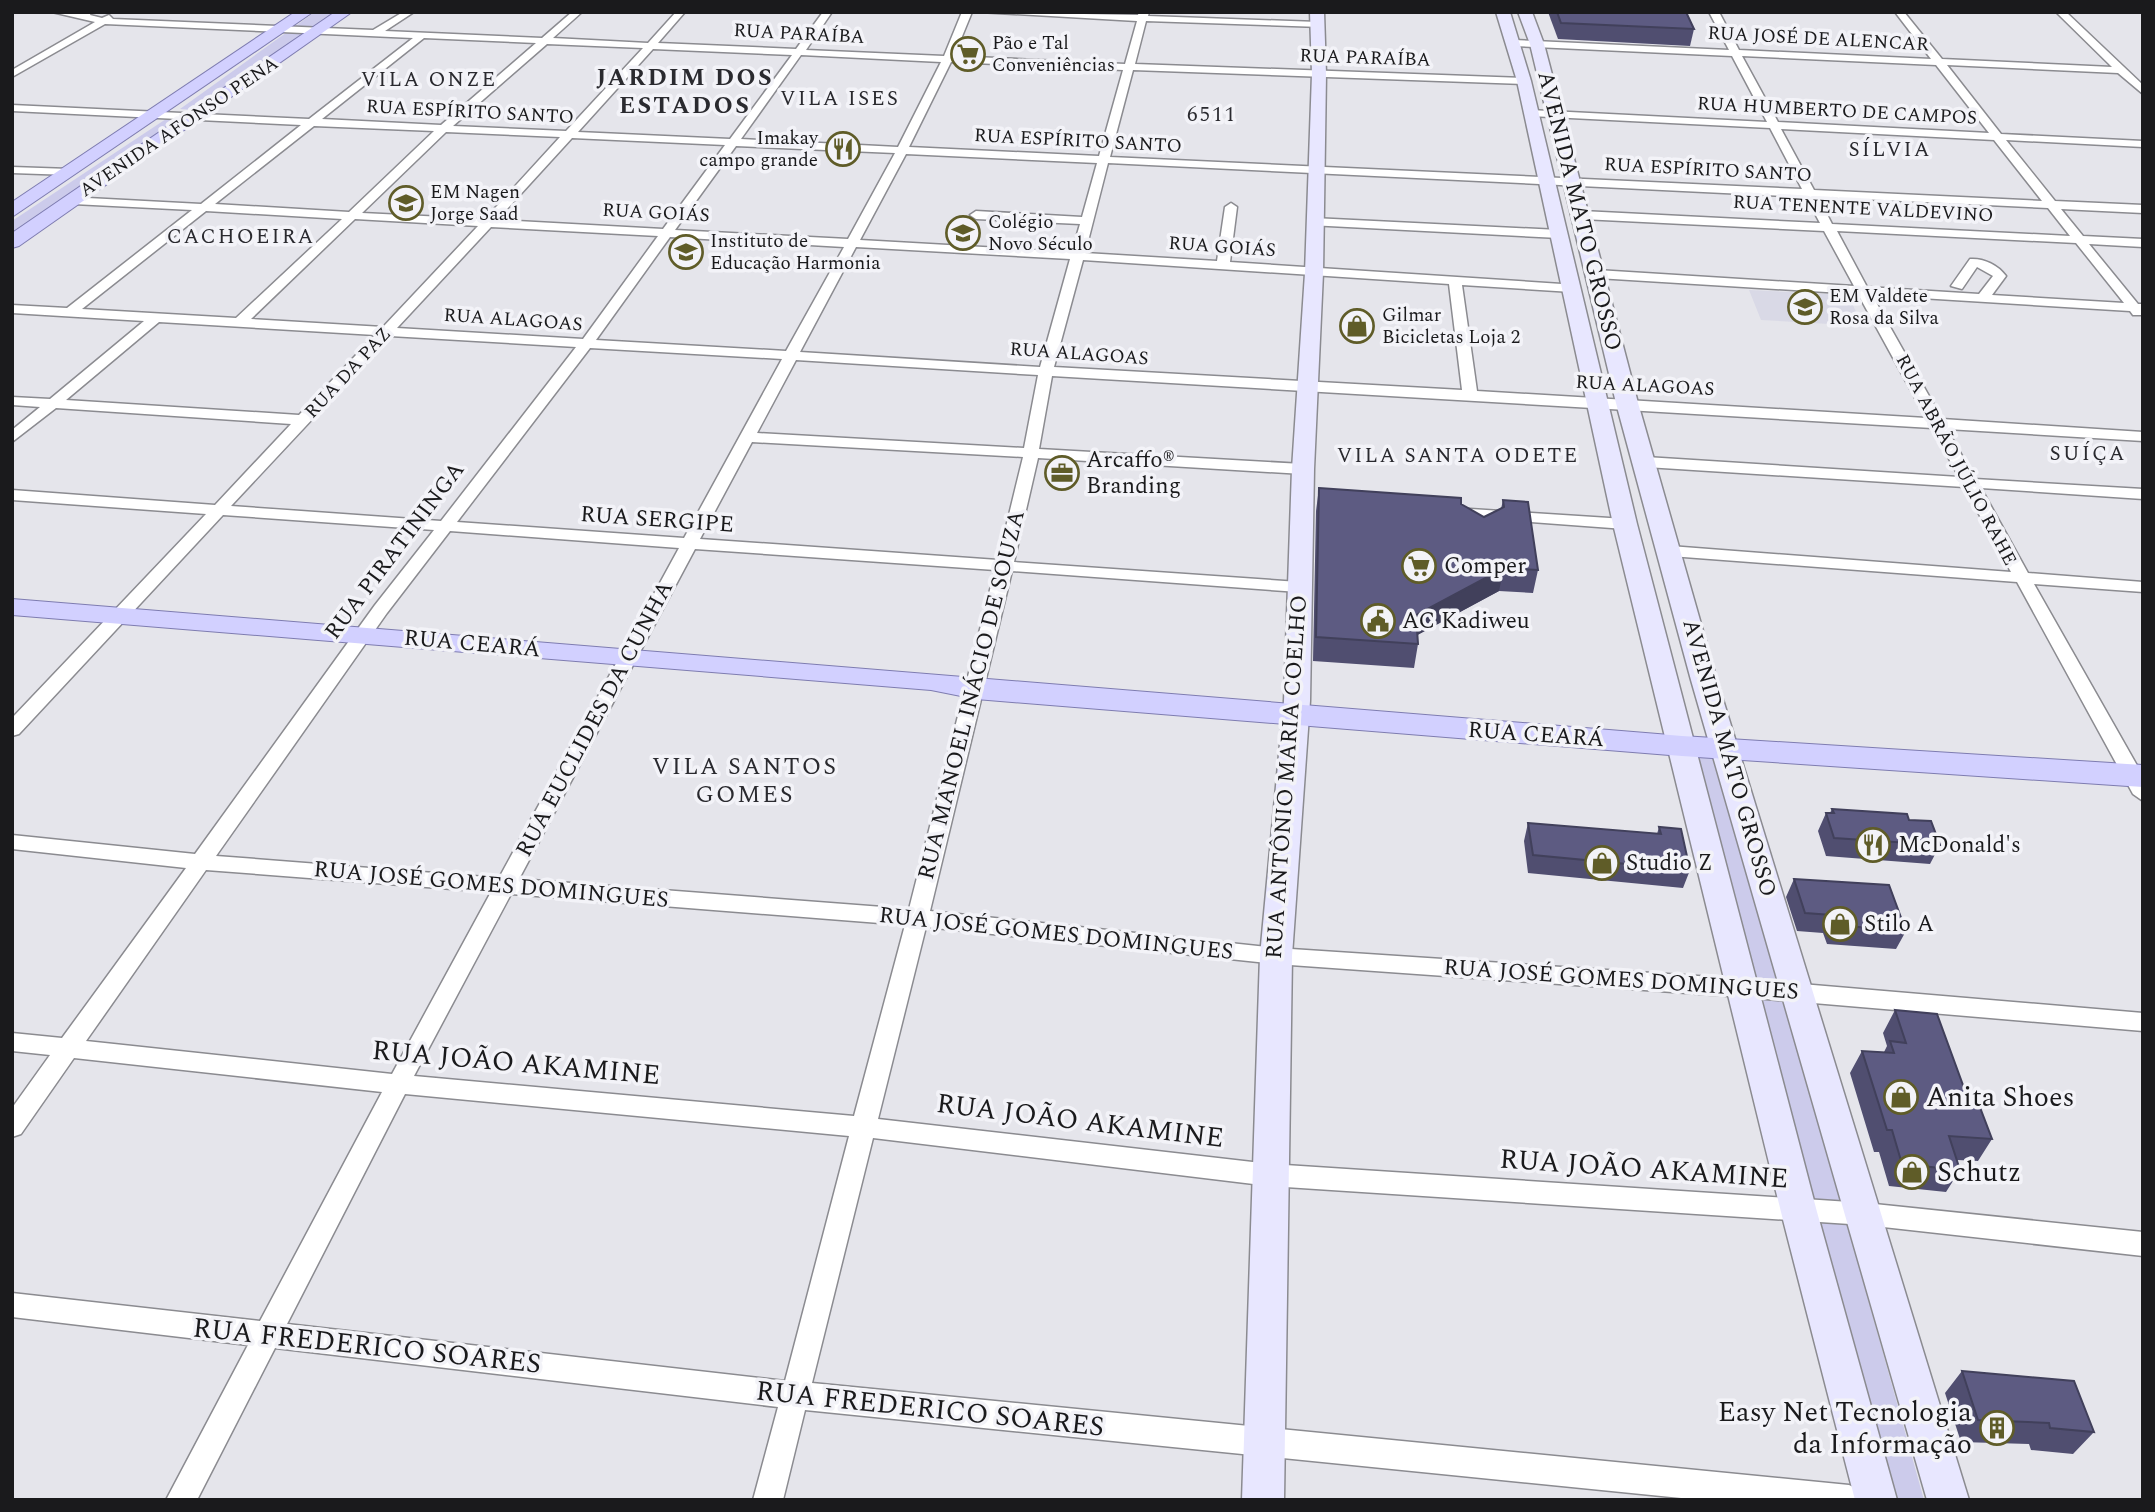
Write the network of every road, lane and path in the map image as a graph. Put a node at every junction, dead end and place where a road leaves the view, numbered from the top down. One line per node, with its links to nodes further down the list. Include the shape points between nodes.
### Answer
1 (56, 12): 15 (street)
2 (306, 12): 20 (main road, AVENIDA AFONSO PENA)
3 (345, 12): 21 (main road, AVENIDA AFONSO PENA)
4 (410, 12): 22 (street)
5 (578, 12): 24 (street)
6 (681, 12): 26 (street, RUA DA PAZ)
7 (828, 12): 28 (street, RUA PIRATININGA)
8 (967, 12): 30 (street, RUA EUCLIDES DA CUNHA)
9 (983, 12): 17 (street)
10 (1503, 12): 25 (main road, AVENIDA MATO GROSSO)
11 (1525, 12): 27 (main road, AVENIDA MATO GROSSO)
12 (1714, 12): 29 (street, RUA ABRÃO JÚLIO RAHE)
13 (1899, 12): 31 (street)
14 (2060, 12): 33 (street)
15 (74, 13): 16 (street); 19 (street, RUA PARAÍBA)
16 (117, 13): 19 (street)
17 (1143, 15): 18 (street); 32 (street, RUA MANOEL INÁCIO DE SOUZA)
18 (1317, 19): 35 (main road, RUA ANTÔNIO MARIA COELHO)
19 (102, 22): 20 (street, RUA PARAÍBA); 34 (street)
20 (281, 30): 21 (street, RUA PARAÍBA); 41 (main road, AVENIDA AFONSO PENA)
21 (317, 32): 22 (street, RUA PARAÍBA); 42 (main road, AVENIDA AFONSO PENA)
22 (373, 34): 23 (street, RUA PARAÍBA)
23 (421, 36): 24 (street, RUA PARAÍBA); 43 (street)
24 (546, 41): 26 (street, RUA PARAÍBA); 45 (street)
25 (1513, 43): 27 (street, RUA JOSÉ DE ALENCAR); 36 (main road, AVENIDA MATO GROSSO)
26 (650, 44): 28 (street, RUA PARAÍBA); 46 (street, RUA DA PAZ)
27 (1537, 44): 29 (street, RUA JOSÉ DE ALENCAR); 40 (main road, AVENIDA MATO GROSSO)
28 (800, 51): 30 (street, RUA PARAÍBA); 48 (street, RUA PIRATININGA)
29 (1737, 53): 31 (street, RUA JOSÉ DE ALENCAR); 44 (street, RUA ABRÃO JÚLIO RAHE)
30 (948, 58): 32 (street, RUA PARAÍBA); 50 (street, RUA EUCLIDES DA CUNHA)
31 (1939, 62): 33 (street, RUA JOSÉ DE ALENCAR); 47 (street)
32 (1129, 67): 35 (street, RUA PARAÍBA); 51 (street, RUA MANOEL INÁCIO DE SOUZA)
33 (2120, 70): 37 (street)
34 (12, 74)
35 (1319, 74): 36 (street, RUA PARAÍBA); 53 (main road, RUA ANTÔNIO MARIA COELHO)
36 (1524, 80): 39 (main road, AVENIDA MATO GROSSO)
37 (2143, 91)
38 (12, 108): 41 (street, RUA ESPÍRITO SANTO)
39 (1530, 113): 40 (street, RUA HUMBERTO DE CAMPOS); 55 (main road, AVENIDA MATO GROSSO)
40 (1555, 114): 44 (street, RUA HUMBERTO DE CAMPOS); 56 (main road, AVENIDA MATO GROSSO)
41 (153, 115): 42 (street, RUA ESPÍRITO SANTO); 54 (main road, AVENIDA AFONSO PENA)
42 (196, 117): 43 (street, RUA ESPÍRITO SANTO); 59 (main road, AVENIDA AFONSO PENA)
43 (313, 122): 45 (street, RUA ESPÍRITO SANTO); 61 (street)
44 (1775, 125): 47 (street, RUA HUMBERTO DE CAMPOS); 58 (street, RUA ABRÃO JÚLIO RAHE)
45 (444, 128): 46 (street, RUA ESPÍRITO SANTO); 65 (street)
46 (568, 134): 48 (street, RUA ESPÍRITO SANTO); 69 (street, RUA DA PAZ)
47 (1999, 136): 49 (street, RUA HUMBERTO DE CAMPOS); 60 (street)
48 (732, 142): 50 (street, RUA ESPÍRITO SANTO); 72 (street, RUA PIRATININGA)
49 (2143, 144)
50 (902, 150): 51 (street, RUA ESPÍRITO SANTO); 76 (street, RUA EUCLIDES DA CUNHA)
51 (1104, 160): 53 (street, RUA ESPÍRITO SANTO); 68 (street, RUA MANOEL INÁCIO DE SOUZA)
52 (12, 170): 54 (street)
53 (1315, 171): 55 (street, RUA ESPÍRITO SANTO); 70 (main road, RUA ANTÔNIO MARIA COELHO)
54 (70, 172): 57 (main road, AVENIDA AFONSO PENA)
55 (1545, 180): 56 (street, RUA ESPÍRITO SANTO); 73 (main road, AVENIDA MATO GROSSO)
56 (1572, 181): 58 (street, RUA ESPÍRITO SANTO); 67 (main road, AVENIDA MATO GROSSO)
57 (42, 190): 59 (main road); 64 (main road, AVENIDA AFONSO PENA)
58 (1811, 193): 60 (street, RUA ESPÍRITO SANTO); 71 (street, RUA ABRÃO JÚLIO RAHE)
59 (73, 200): 61 (street, RUA GOIÁS); 75 (main road, AVENIDA AFONSO PENA)
60 (2053, 204): 63 (street, RUA ESPÍRITO SANTO); 74 (street)
61 (207, 206): 65 (street, RUA GOIÁS); 91 (street)
62 (1231, 207): 81 (street)
63 (2143, 209)
64 (12, 211)
65 (351, 214): 69 (street, RUA GOIÁS); 93 (street)
66 (976, 215): 68 (street)
67 (1582, 215): 71 (street, RUA TENENTE VALDEVINO); 84 (main road, AVENIDA MATO GROSSO)
68 (1087, 221): 79 (street, RUA MANOEL INÁCIO DE SOUZA)
69 (489, 222): 72 (street, RUA GOIÁS); 94 (street, RUA DA PAZ)
70 (1313, 222): 73 (street); 82 (main road, RUA ANTÔNIO MARIA COELHO)
71 (1828, 227): 74 (street, RUA TENENTE VALDEVINO); 87 (street, RUA ABRÃO JÚLIO RAHE)
72 (667, 233): 76 (street, RUA GOIÁS); 95 (street, RUA PIRATININGA)
73 (1559, 234): 85 (main road, AVENIDA MATO GROSSO)
74 (2077, 240): 78 (street, RUA TENENTE VALDEVINO); 90 (street)
75 (12, 242)
76 (852, 243): 79 (street, RUA GOIÁS); 96 (street, RUA EUCLIDES DA CUNHA)
77 (1989, 243): 80 (street)
78 (2143, 243)
79 (1078, 256): 81 (street, RUA GOIÁS); 97 (street, RUA MANOEL INÁCIO DE SOUZA)
80 (1974, 262): 86 (street); 88 (street, via 2001,274)
81 (1223, 267): 82 (street, RUA GOIÁS)
82 (1314, 273): 83 (street, RUA GOIÁS); 98 (main road, RUA ANTÔNIO MARIA COELHO)
83 (1455, 282): 85 (street, RUA GOIÁS); 99 (street)
84 (1599, 283): 85 (main road); 87 (street); 102 (main road, AVENIDA MATO GROSSO)
85 (1571, 284): 101 (main road, AVENIDA MATO GROSSO)
86 (1957, 286)
87 (1863, 291): 88 (street); 105 (street, RUA ABRÃO JÚLIO RAHE)
88 (1983, 298): 90 (street)
89 (12, 309): 91 (street, RUA ALAGOAS)
90 (2140, 311)
91 (72, 312): 92 (street, RUA ALAGOAS)
92 (158, 316): 93 (street, RUA ALAGOAS); 103 (street)
93 (240, 322): 94 (street, RUA ALAGOAS)
94 (386, 331): 95 (street, RUA ALAGOAS); 104 (street, RUA DA PAZ)
95 (586, 344): 96 (street, RUA ALAGOAS); 119 (street, RUA PIRATININGA)
96 (792, 355): 97 (street, RUA ALAGOAS); 106 (street, RUA EUCLIDES DA CUNHA)
97 (1046, 371): 98 (street, RUA ALAGOAS); 109 (street, RUA MANOEL INÁCIO DE SOUZA)
98 (1309, 387): 99 (street, RUA ALAGOAS); 112 (main road, RUA ANTÔNIO MARIA COELHO)
99 (1470, 396): 101 (street, RUA ALAGOAS)
100 (12, 401): 103 (street)
101 (1596, 402): 102 (street, RUA ALAGOAS); 111 (main road, AVENIDA MATO GROSSO)
102 (1627, 403): 105 (street, RUA ALAGOAS); 110 (main road, AVENIDA MATO GROSSO)
103 (52, 404): 104 (street); 108 (street)
104 (304, 420): 116 (street, RUA DA PAZ)
105 (1937, 424): 107 (street, RUA ALAGOAS); 113 (street, RUA ABRÃO JÚLIO RAHE)
106 (749, 437): 109 (street); 120 (street, RUA EUCLIDES DA CUNHA)
107 (2143, 437)
108 (12, 438)
109 (1031, 454): 112 (street); 122 (street, RUA MANOEL INÁCIO DE SOUZA)
110 (1646, 462): 111 (main road); 113 (street); 121 (main road, AVENIDA MATO GROSSO)
111 (1612, 465): 118 (main road, AVENIDA MATO GROSSO)
112 (1303, 470): 124 (main road, RUA ANTÔNIO MARIA COELHO, via 1309,503)
113 (1969, 483): 114 (street); 123 (street, RUA ABRÃO JÚLIO RAHE)
114 (2143, 494)
115 (12, 495): 116 (street, RUA SERGIPE)
116 (216, 510): 119 (street, RUA SERGIPE); 127 (street, RUA DA PAZ)
117 (1438, 512): 118 (street)
118 (1625, 524): 130 (main road, AVENIDA MATO GROSSO)
119 (447, 526): 120 (street, RUA SERGIPE); 128 (street, RUA PIRATININGA)
120 (687, 546): 122 (street, RUA SERGIPE); 129 (street, RUA EUCLIDES DA CUNHA)
121 (1670, 551): 123 (street); 131 (main road, AVENIDA MATO GROSSO)
122 (1003, 568): 124 (street, RUA SERGIPE); 132 (street, RUA MANOEL INÁCIO DE SOUZA)
123 (2020, 578): 125 (street); 137 (street, RUA ABRÃO JÚLIO RAHE)
124 (1299, 587): 133 (main road, RUA ANTÔNIO MARIA COELHO)
125 (2143, 587)
126 (12, 607): 127 (main road, RUA CEARÁ)
127 (120, 617): 128 (main road, RUA CEARÁ); 134 (street, RUA DA PAZ)
128 (364, 635): 129 (main road, RUA CEARÁ); 139 (street, RUA PIRATININGA)
129 (629, 657): 132 (main road, RUA CEARÁ); 140 (street, RUA EUCLIDES DA CUNHA)
130 (1659, 657): 131 (main road, via 1678,675); 135 (main road, AVENIDA MATO GROSSO)
131 (1704, 680): 136 (main road, AVENIDA MATO GROSSO)
132 (977, 683): 133 (main road, RUA CEARÁ); 141 (street, RUA MANOEL INÁCIO DE SOUZA)
133 (1296, 709): 135 (main road, RUA CEARÁ); 142 (main road, RUA ANTÔNIO MARIA COELHO)
134 (12, 730)
135 (1680, 739): 136 (main road, RUA CEARÁ); 143 (main road, AVENIDA MATO GROSSO)
136 (1723, 741): 137 (main road, RUA CEARÁ); 144 (main road, AVENIDA MATO GROSSO)
137 (2137, 774)
138 (12, 842): 139 (street, RUA JOSÉ GOMES DOMINGUES)
139 (203, 862): 140 (street, RUA JOSÉ GOMES DOMINGUES); 147 (street, RUA PIRATININGA)
140 (506, 886): 141 (street, RUA JOSÉ GOMES DOMINGUES); 148 (street, RUA EUCLIDES DA CUNHA)
141 (917, 918): 142 (street, RUA JOSÉ GOMES DOMINGUES); 150 (street, RUA MANOEL INÁCIO DE SOUZA)
142 (1276, 956): 143 (street, RUA JOSÉ GOMES DOMINGUES); 151 (main road, RUA ANTÔNIO MARIA COELHO)
143 (1742, 988): 144 (street, RUA JOSÉ GOMES DOMINGUES); 152 (main road, AVENIDA MATO GROSSO)
144 (1797, 993): 145 (street, RUA JOSÉ GOMES DOMINGUES); 153 (main road, AVENIDA MATO GROSSO)
145 (2143, 1022)
146 (12, 1042): 147 (street, RUA JOÃO AKAMINE)
147 (68, 1048): 148 (street, RUA JOÃO AKAMINE); 149 (street, RUA PIRATININGA)
148 (398, 1084): 150 (street, RUA JOÃO AKAMINE); 156 (street, RUA EUCLIDES DA CUNHA)
149 (12, 1127)
150 (863, 1127): 151 (street, RUA JOÃO AKAMINE); 157 (street, RUA MANOEL INÁCIO DE SOUZA)
151 (1270, 1175): 152 (street, RUA JOÃO AKAMINE); 158 (main road, RUA ANTÔNIO MARIA COELHO)
152 (1799, 1212): 153 (street, RUA JOÃO AKAMINE); 163 (main road, AVENIDA MATO GROSSO)
153 (1865, 1214): 154 (street, RUA JOÃO AKAMINE); 164 (main road, AVENIDA MATO GROSSO)
154 (2143, 1244)
155 (12, 1306): 156 (street, RUA FREDERICO SOARES)
156 (267, 1336): 157 (street, RUA FREDERICO SOARES); 159 (street, RUA EUCLIDES DA CUNHA)
157 (793, 1395): 158 (street, RUA FREDERICO SOARES); 160 (street, RUA MANOEL INÁCIO DE SOUZA)
158 (1264, 1443): 161 (main road, RUA ANTÔNIO MARIA COELHO); 162 (street, RUA FREDERICO SOARES)
159 (181, 1500)
160 (768, 1500)
161 (1264, 1500)
162 (1849, 1500)
163 (1876, 1500)
164 (1948, 1500)

